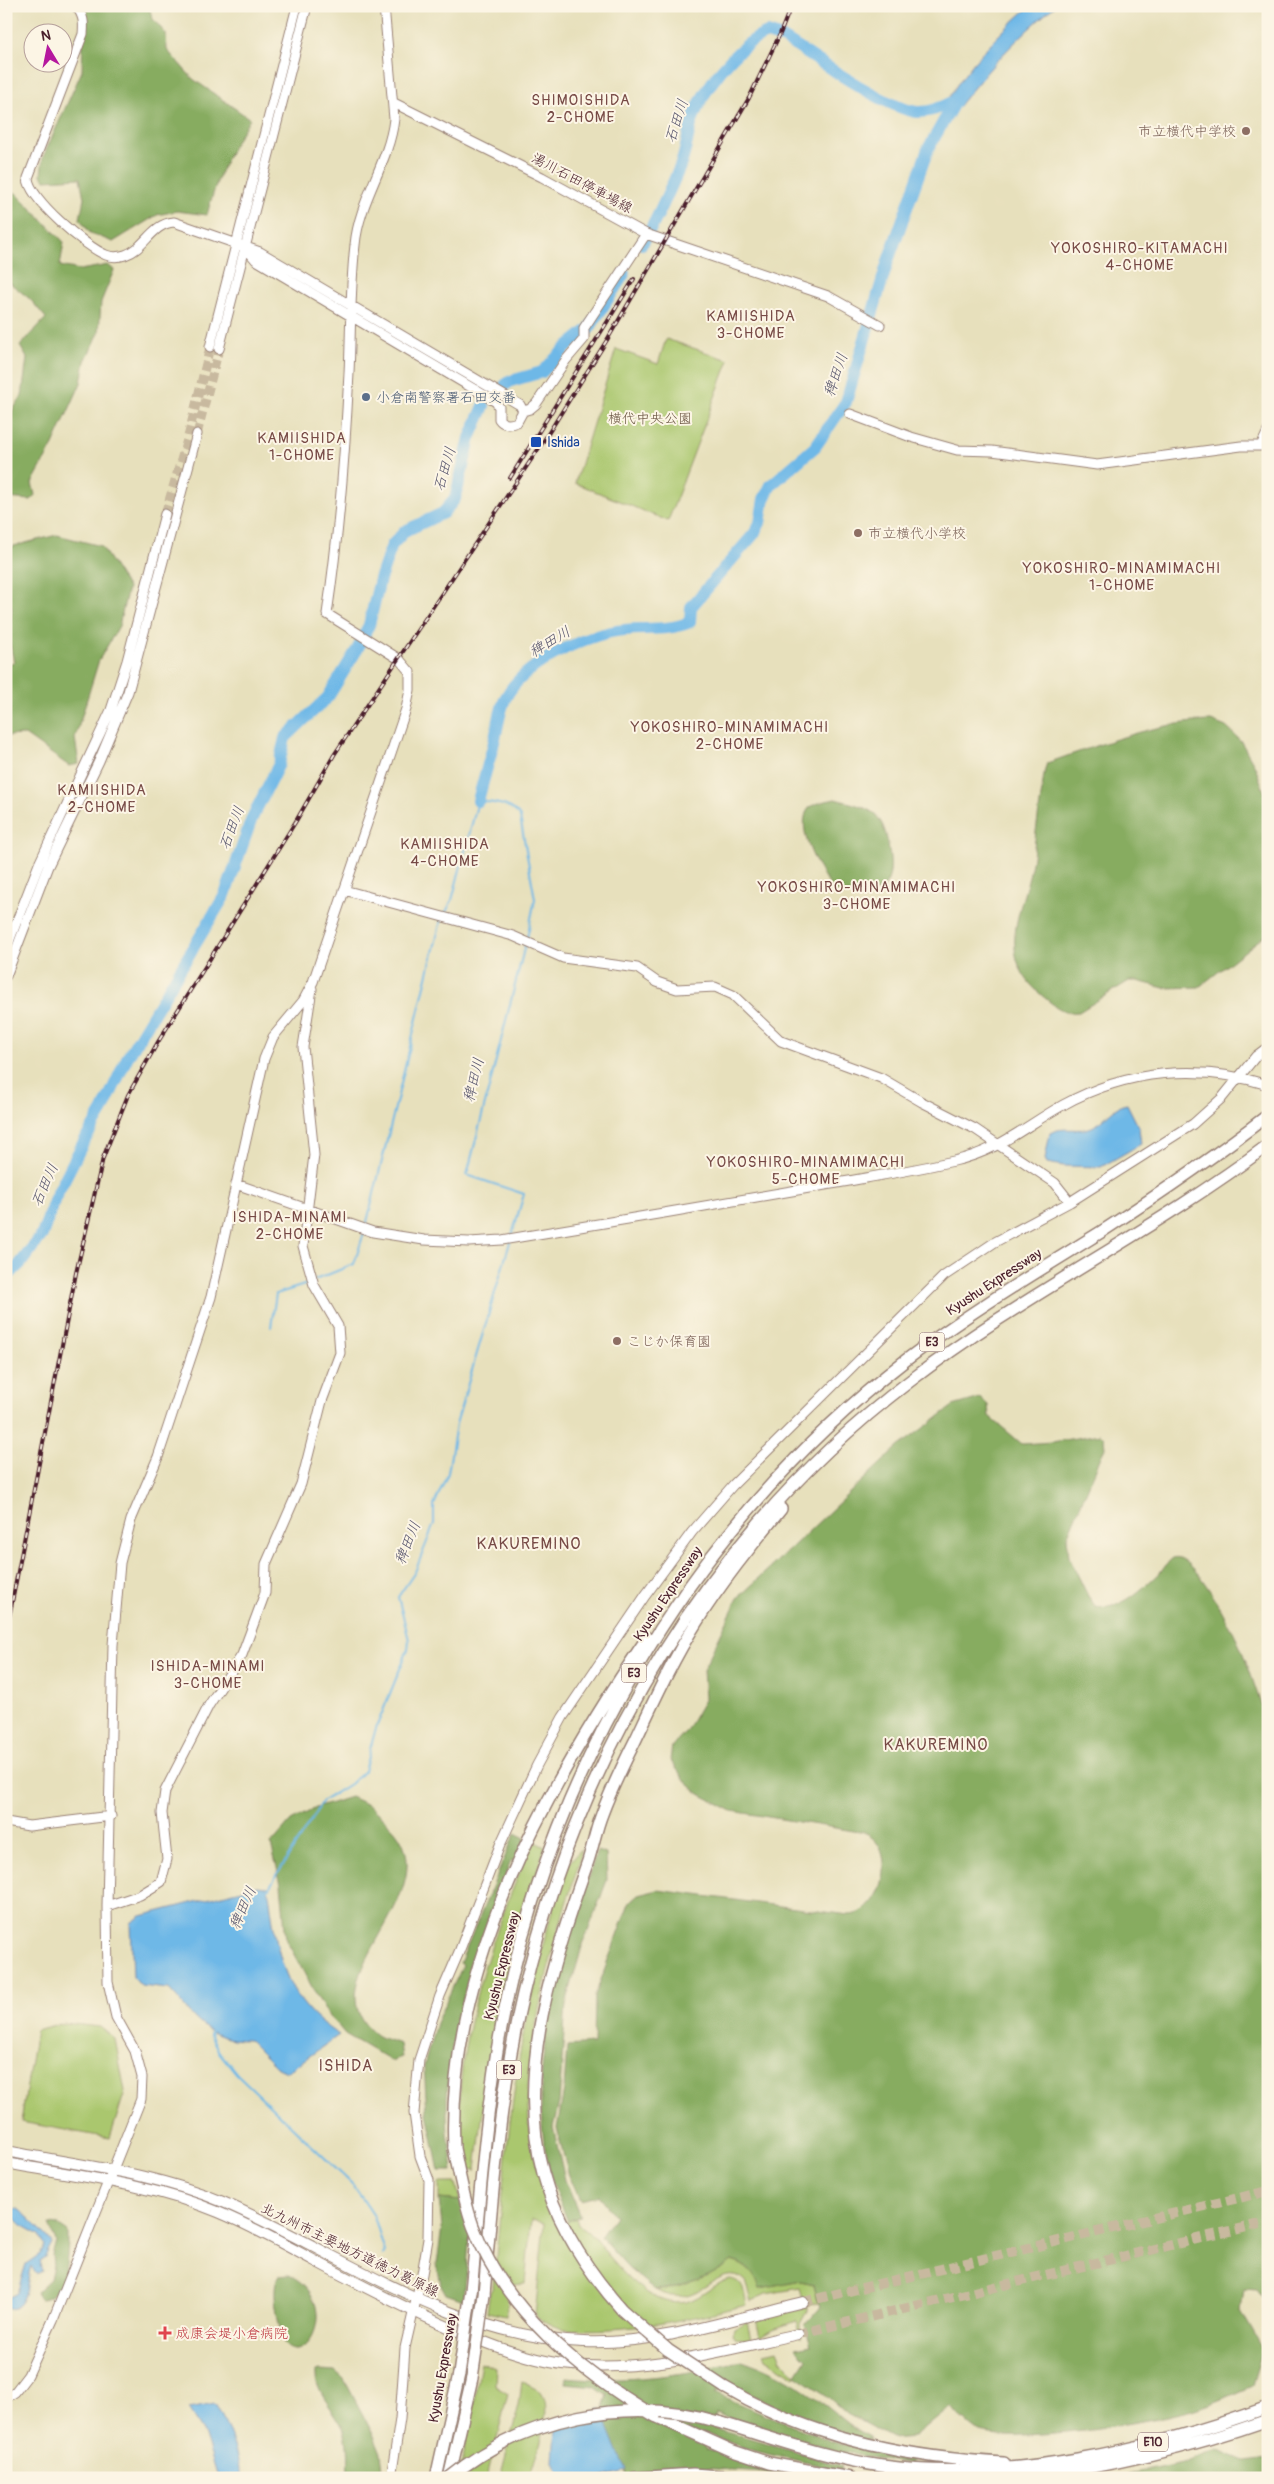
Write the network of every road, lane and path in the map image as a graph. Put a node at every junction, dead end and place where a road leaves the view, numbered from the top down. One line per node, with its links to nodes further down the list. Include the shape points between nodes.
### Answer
1 (76, 6): 7 (street, via 82,13 83,34 30,170 28,184 32,191 74,233 110,256 132,252 152,231 169,222 181,223)
2 (297, 6): 7 (street)
3 (306, 6): 7 (street)
4 (384, 6): 5 (street)
5 (394, 102): 6 (street, 湯川石田停車場線); 8 (street, via 392,132 363,207 356,237)
6 (646, 234): 10 (street, 湯川石田停車場線, via 828,296); 12 (street, via 584,328 584,339 536,404)
7 (241, 245): 8 (street, via 260,252); 9 (street, via 256,260); 11 (street)
8 (352, 306): 9 (street); 12 (street, via 520,405)
9 (352, 317): 12 (street, via 496,402 503,423 517,422); 18 (street, via 339,532 327,614 399,659 410,672 410,690)
10 (880, 325)
11 (215, 348)
12 (523, 411)
13 (850, 414): 16 (street, via 957,450 992,451 1097,465 1242,446)
14 (1268, 430): 16 (street)
15 (197, 434): 20 (street, via 128,692 48,866)
16 (1265, 450)
17 (165, 514): 19 (street, via 114,704 40,864)
18 (344, 890): 21 (street); 26 (street, via 513,936 563,958 637,968 657,982 677,989 715,987 733,995 781,1040 881,1078)
19 (6, 949)
20 (6, 976)
21 (313, 982): 28 (street, via 303,1001 272,1037 264,1059); 30 (street, via 303,1047 314,1155)
22 (1268, 1047): 23 (street)
23 (1240, 1076): 24 (street); 26 (street, via 1208,1072 1155,1073 1123,1080 1064,1104); 29 (street, via 1222,1098 1193,1124)
24 (1268, 1085)
25 (1266, 1117): 32 (highway, Kyushu Expressway / E3, via 1159,1193 907,1360 831,1425)
26 (1000, 1145): 29 (street, via 1055,1183); 30 (street, via 957,1160 912,1169 502,1240 424,1240 373,1232)
27 (1268, 1145): 31 (highway, Kyushu Expressway / E3, via 1179,1208 1004,1314)
28 (236, 1184): 30 (street); 33 (street, via 211,1297 158,1458 131,1520 120,1563 114,1645)
29 (1070, 1202): 40 (street, via 995,1242 944,1276 732,1485 645,1596 563,1717 500,1845 440,1996 419,2060 414,2121 420,2156 429,2180 428,2239)
30 (307, 1209): 35 (street, via 303,1246 314,1285 338,1326 340,1353 322,1401 301,1484 266,1564 265,1593 242,1655 209,1704 165,1791 162,1813 168,1860 161,1882 140,1895)
31 (910, 1381): 47 (highway, bridge, via 808,1478 733,1570 664,1677 602,1814 564,1925 543,2017 536,2066 536,2135 543,2172 564,2227 596,2280 622,2310 668,2350 724,2387 779,2415 841,2438 905,2452); 52 (highway, Kyushu Expressway / E3, bridge, via 841,1439 777,1502 743,1541 676,1630 616,1734 588,1793 565,1851 536,1943 511,2053 472,2378)
32 (740, 1521): 51 (highway, Kyushu Expressway / E3, bridge, via 683,1595 639,1664 582,1772 545,1865 509,1994 498,2050 459,2374); 54 (highway, bridge, via 717,1543 653,1629 544,1806 496,1916 476,1978 460,2039 452,2113 454,2148 464,2197 486,2254 521,2308 559,2348 623,2397 655,2416 733,2451 769,2463)
33 (111, 1816): 34 (street, via 29,1826); 35 (street)
34 (6, 1822)
35 (107, 1906): 38 (street, via 108,1982 116,2017 135,2051 142,2084 135,2117)
36 (6, 2151): 38 (main road, 北九州市主要地方道徳力葛原線)
37 (6, 2162): 39 (main road, 北九州市主要地方道徳力葛原線)
38 (113, 2172): 39 (street); 40 (main road, 北九州市主要地方道徳力葛原線, via 170,2184 222,2202 298,2237)
39 (108, 2182): 42 (main road, 北九州市主要地方道徳力葛原線, via 162,2194 218,2212); 44 (street, via 28,2375)
40 (417, 2299): 41 (main road, 北九州市主要地方道徳力葛原線, via 498,2329 536,2338 586,2342 634,2340); 42 (street)
41 (803, 2302)
42 (414, 2313): 43 (main road, 北九州市主要地方道徳力葛原線, via 528,2357 581,2366 631,2366 683,2359); 50 (street, via 405,2348 400,2419)
43 (798, 2334)
44 (6, 2398)
45 (1268, 2407): 47 (highway, E10, via 1151,2442)
46 (1268, 2420): 48 (highway, E10, via 1192,2445)
47 (1036, 2464): 52 (highway, bridge, via 987,2470 924,2471 881,2466 825,2455 701,2416 626,2411 592,2414 526,2432 470,2461)
48 (1048, 2475): 55 (highway); 56 (highway)
49 (639, 2477): 53 (highway, via 693,2474)
50 (391, 2478)
51 (436, 2478)
52 (449, 2478)
53 (744, 2478)
54 (850, 2478)
55 (993, 2478)
56 (1023, 2478)

